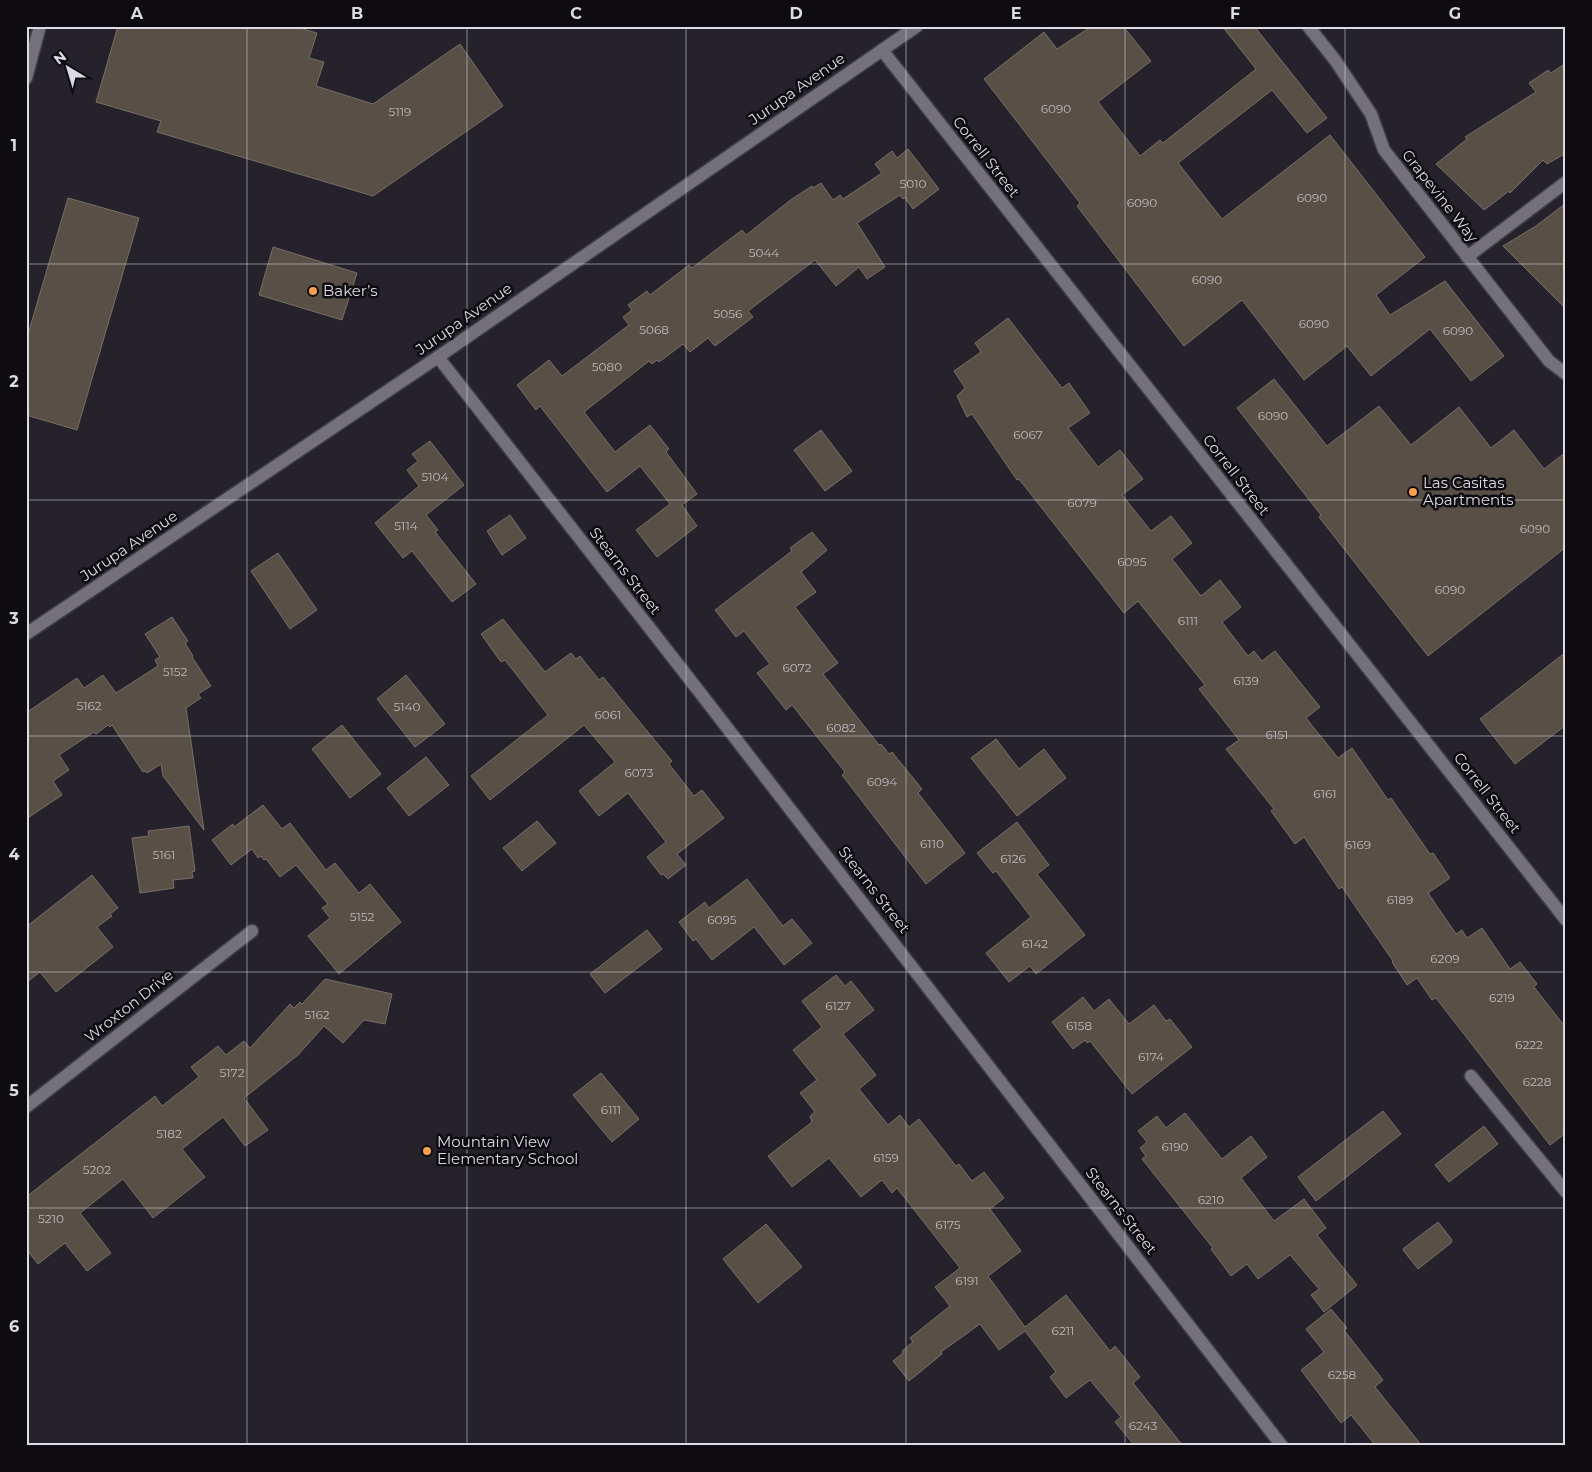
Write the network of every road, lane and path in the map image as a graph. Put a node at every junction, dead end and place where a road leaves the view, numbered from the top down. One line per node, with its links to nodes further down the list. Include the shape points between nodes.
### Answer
1 (40, 26): 5 (street)
2 (917, 26): 4 (street, Jurupa Avenue)
3 (1308, 26): 7 (street, Grapevine Way, via 1371,114 1384,150)
4 (882, 50): 8 (street, Jurupa Avenue); 11 (street, Correll Street)
5 (26, 78)
6 (1566, 182): 7 (street)
7 (1467, 257): 9 (street, Grapevine Way, via 1549,362)
8 (438, 357): 10 (street, Jurupa Avenue); 16 (street, Stearns Street)
9 (1566, 374)
10 (26, 634)
11 (1566, 920)
12 (252, 931): 14 (street, Wroxton Drive)
13 (1471, 1076): 15 (street)
14 (26, 1107)
15 (1566, 1192)
16 (1282, 1446)

